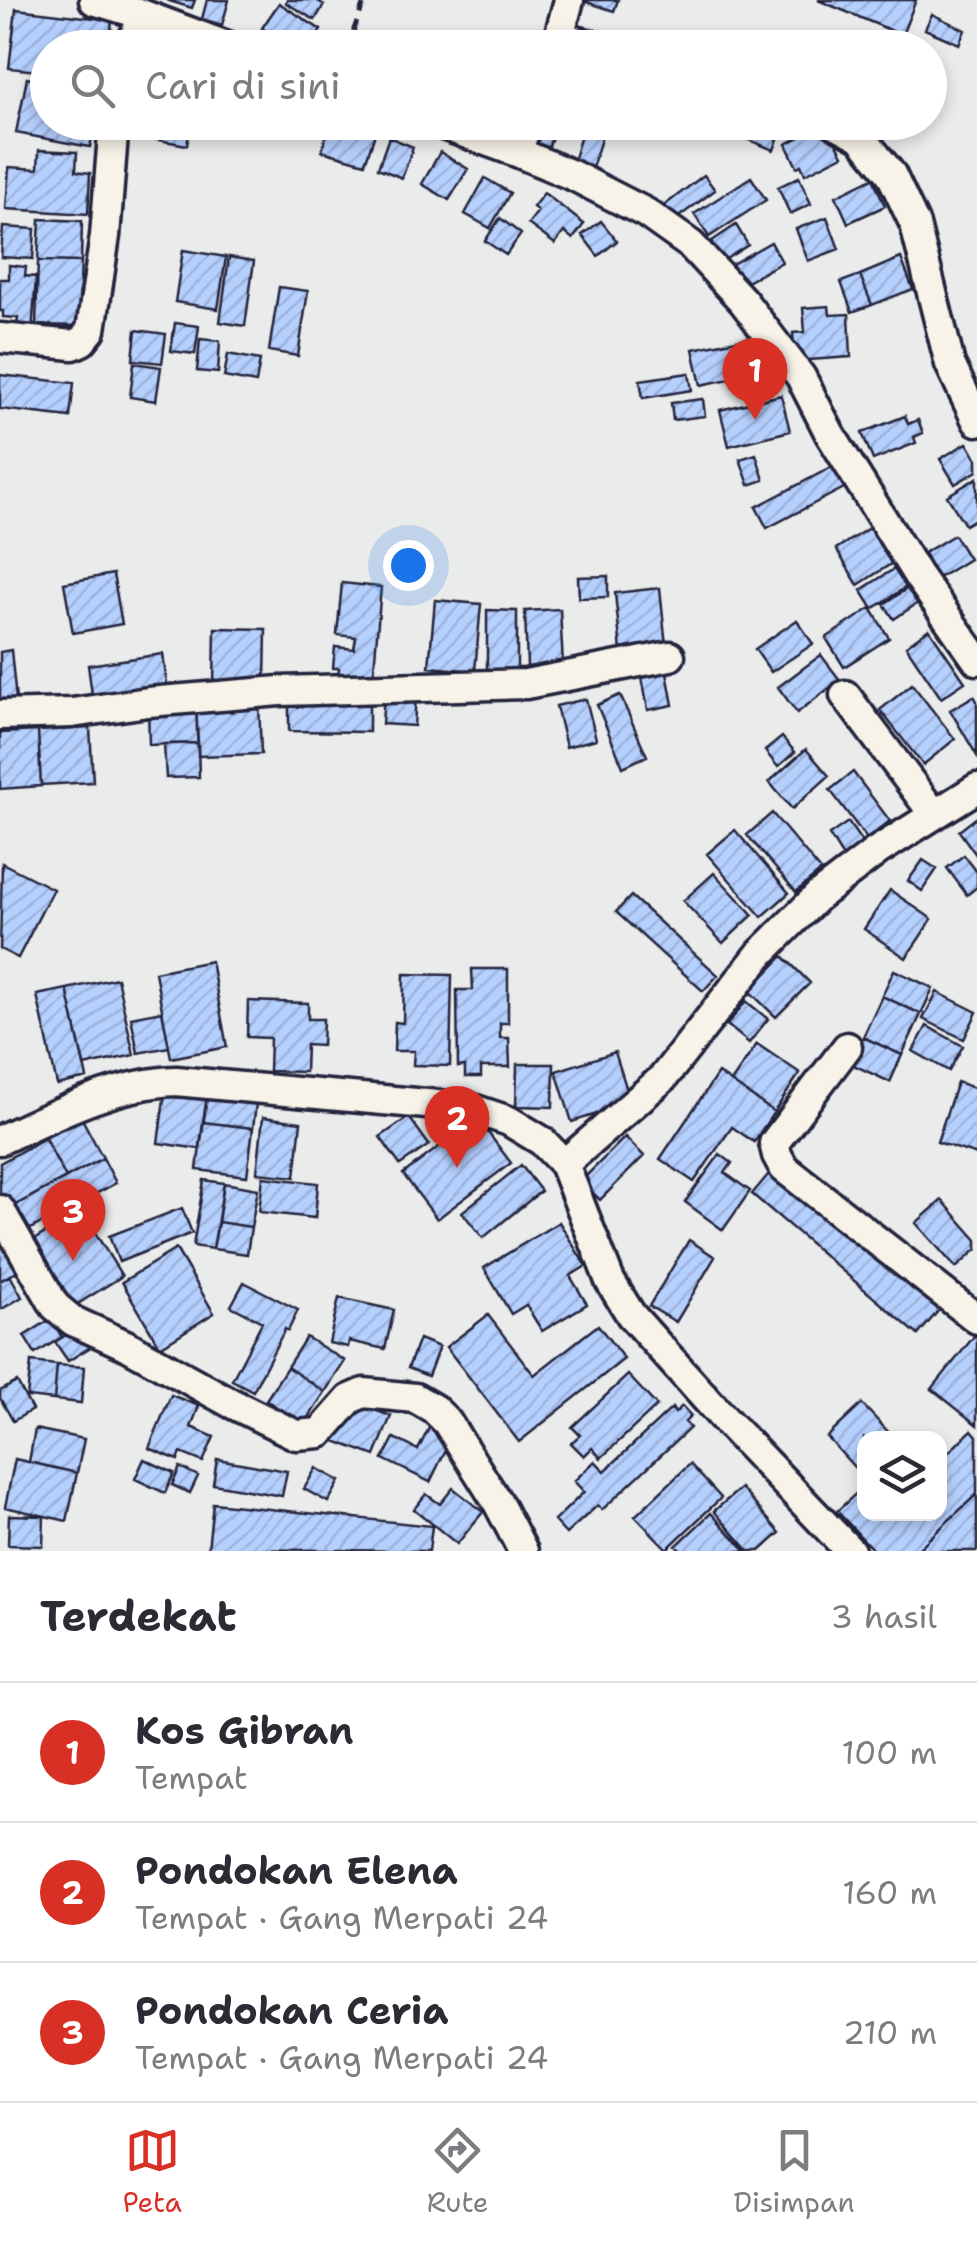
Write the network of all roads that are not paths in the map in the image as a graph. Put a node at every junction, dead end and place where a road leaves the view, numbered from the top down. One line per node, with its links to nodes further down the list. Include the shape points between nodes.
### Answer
1 (94, 0): 3 (street)
2 (569, 0): 6 (street)
3 (144, 15): 4 (street); 5 (street)
4 (137, 30)
5 (184, 30)
6 (561, 30)
7 (113, 140): 12 (street, via 90,330 73,345)
8 (484, 140): 11 (street)
9 (521, 140): 11 (street)
10 (864, 140): 13 (street, via 892,174 915,225 950,364)
11 (517, 152): 15 (street, via 646,214 691,244 743,301 801,378 918,576)
12 (0, 338)
13 (977, 421)
14 (670, 656): 17 (street, via 526,684 280,691)
15 (977, 660)
16 (845, 695): 19 (street)
17 (0, 715)
18 (977, 788): 19 (street)
19 (934, 814): 22 (street, via 804,908 663,1078)
20 (847, 1047): 24 (street, via 774,1143 776,1156)
21 (0, 1140): 22 (street, via 74,1104 176,1081 470,1108 526,1131)
22 (564, 1164): 26 (street, via 610,1281 631,1315)
23 (0, 1210): 25 (street, via 55,1306 73,1322 296,1435 320,1433 350,1399 364,1394 415,1398 434,1409)
24 (975, 1310)
25 (523, 1551)
26 (850, 1551)

